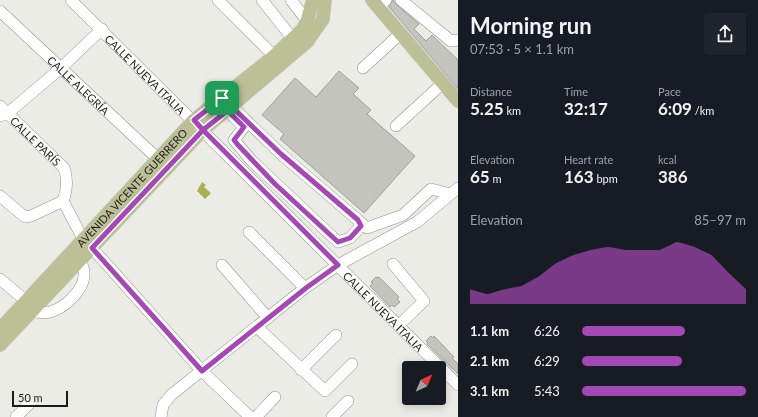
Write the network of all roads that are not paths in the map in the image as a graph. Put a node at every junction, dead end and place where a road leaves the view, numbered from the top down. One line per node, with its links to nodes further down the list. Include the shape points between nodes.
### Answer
1 (71, 0): 11 (street, CALLE NUEVA ITALIA)
2 (218, 0): 15 (street)
3 (262, 0): 13 (street)
4 (291, 0): 10 (street)
5 (313, 0): 10 (main road, AVENIDA VICENTE GUERRERO)
6 (325, 0): 21 (main road, AVENIDA VICENTE GUERRERO, via 323,20 307,42)
7 (401, 0): 14 (street, via 451,41)
8 (379, 2): 12 (main road)
9 (0, 11): 16 (street, CALLE ALEGRÍA)
10 (307, 21): 13 (main road, AVENIDA VICENTE GUERRERO)
11 (102, 29): 16 (street); 23 (street, CALLE NUEVA ITALIA)
12 (401, 33): 17 (street); 18 (main road)
13 (293, 39): 15 (main road, AVENIDA VICENTE GUERRERO)
14 (458, 40)
15 (274, 56): 19 (main road, AVENIDA VICENTE GUERRERO)
16 (61, 68): 22 (street); 26 (street, CALLE ALEGRÍA)
17 (363, 68)
18 (443, 83): 20 (main road); 24 (street)
19 (220, 100): 21 (street); 23 (main road, AVENIDA VICENTE GUERRERO)
20 (458, 101)
21 (229, 109): 25 (main road, AVENIDA VICENTE GUERRERO); 30 (street); 32 (street, via 244,127 234,140 278,187 338,242 350,238)
22 (3, 112): 29 (street, CALLE PARÍS, via 64,168 67,184)
23 (194, 120): 25 (street, CALLE NUEVA ITALIA); 26 (main road, AVENIDA VICENTE GUERRERO)
24 (396, 126)
25 (203, 130): 34 (main road, AVENIDA VICENTE GUERRERO); 38 (street, CALLE NUEVA ITALIA)
26 (158, 159): 34 (main road, AVENIDA VICENTE GUERRERO)
27 (454, 191): 31 (street, via 431,189 403,215); 38 (street, via 417,222)
28 (0, 196): 29 (street, via 25,217)
29 (63, 201): 34 (street)
30 (358, 220): 31 (street); 32 (street, via 361,226)
31 (367, 228): 32 (street)
32 (356, 231)
33 (249, 232): 40 (street)
34 (87, 243): 35 (main road, AVENIDA VICENTE GUERRERO); 41 (main road, AVENIDA VICENTE GUERRERO); 50 (street)
35 (79, 261): 41 (main road, AVENIDA VICENTE GUERRERO); 41 (street, via 85,271 84,279 66,304 44,314)
36 (393, 264): 43 (street, via 424,301)
37 (222, 265): 42 (street)
38 (338, 265): 40 (street); 43 (street, CALLE NUEVA ITALIA)
39 (0, 278): 41 (street)
40 (306, 288): 42 (street)
41 (29, 306): 45 (main road, AVENIDA VICENTE GUERRERO); 47 (main road, AVENIDA VICENTE GUERRERO)
42 (268, 318): 44 (street)
43 (399, 325): 51 (street, CALLE NUEVA ITALIA)
44 (257, 327): 49 (street); 50 (street)
45 (0, 329)
46 (336, 335): 49 (street)
47 (0, 345)
48 (352, 364): 49 (street, via 325,391)
49 (301, 370)
50 (202, 371): 56 (street, via 171,395 163,405); 57 (street)
51 (458, 385)
52 (275, 397): 58 (street)
53 (348, 401): 59 (street)
54 (31, 402): 55 (street)
55 (16, 417)
56 (161, 417)
57 (250, 417)
58 (256, 417)
59 (332, 417)

